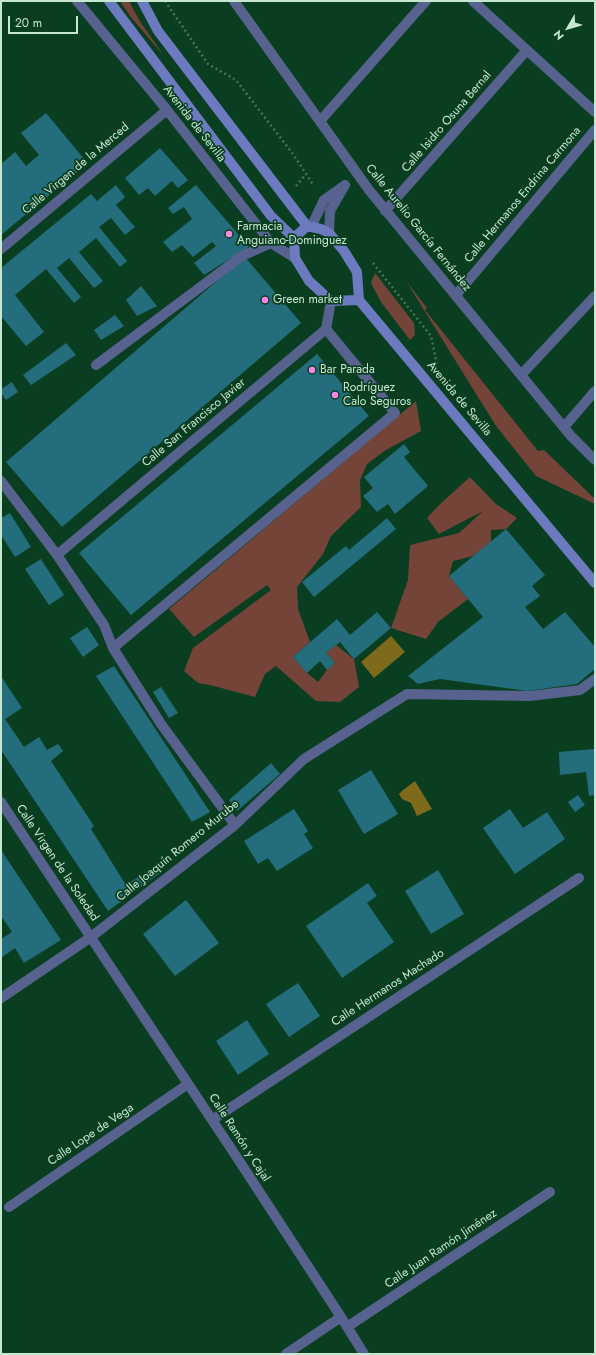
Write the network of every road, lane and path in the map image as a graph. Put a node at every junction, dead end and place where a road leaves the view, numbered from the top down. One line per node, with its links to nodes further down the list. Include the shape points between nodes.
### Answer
1 (77, 1): 9 (street, Avenida de Sevilla)
2 (109, 1): 19 (main road, Avenida de Sevilla, via 271,216)
3 (142, 1): 17 (main road, via 158,31)
4 (165, 1): 15 (path, via 208,64 236,80 293,154)
5 (234, 1): 11 (street, Calle Aurelio García Fernández)
6 (426, 1): 11 (street)
7 (473, 1): 8 (street)
8 (528, 50): 10 (street); 16 (street, Calle Isidro Osuna Bernal)
9 (167, 110): 20 (street, Avenida de Sevilla); 21 (street, Calle Virgen de la Merced)
10 (595, 112)
11 (320, 121): 13 (street, Calle Aurelio García Fernández)
12 (595, 130): 24 (street, Calle Hermanos Endrina Carmona)
13 (358, 175): 14 (street); 16 (street, Calle Aurelio García Fernández)
14 (345, 185): 15 (street); 18 (street, via 330,211)
15 (324, 200): 17 (street)
16 (386, 211): 24 (street, Calle Aurelio García Fernández)
17 (309, 227): 18 (main road); 19 (main road)
18 (329, 233): 26 (main road, via 344,250 357,272)
19 (294, 238): 22 (main road)
20 (271, 244): 22 (street, Avenida de Sevilla); 29 (street, via 242,256)
21 (1, 248)
22 (295, 258): 27 (main road, via 309,281)
23 (370, 259): 30 (path, via 431,336)
24 (456, 295): 31 (street, Calle Aurelio García Fernández)
25 (595, 296): 31 (street)
26 (359, 300): 27 (main road); 37 (main road, Avenida de Sevilla)
27 (330, 301): 28 (street)
28 (326, 329): 36 (street, Calle San Francisco Javier); 38 (street, via 396,413)
29 (96, 365)
30 (437, 366)
31 (521, 375): 33 (street, Calle Aurelio García Fernández)
32 (595, 391): 33 (street)
33 (564, 427): 34 (street, Calle Aurelio García Fernández)
34 (595, 460)
35 (1, 481): 36 (street)
36 (57, 555): 38 (street, via 104,625)
37 (595, 583)
38 (113, 648): 41 (street, via 161,724)
39 (595, 679): 41 (street, Calle Joaquín Romero Murube, via 580,690 530,696 407,694 304,759)
40 (1, 802): 43 (street, Calle Virgen de la Soledad)
41 (235, 825): 43 (street, Calle Joaquín Romero Murube)
42 (579, 878): 46 (street, Calle Hermanos Machado)
43 (91, 937): 44 (street, Calle Joaquín Romero Murube); 45 (street, Calle Ramón y Cajal)
44 (1, 998)
45 (188, 1084): 46 (street, Calle Ramón y Cajal); 48 (street, Calle Lope de Vega)
46 (212, 1120): 49 (street, Calle Ramón y Cajal)
47 (550, 1192): 50 (street, Calle Juan Ramón Jiménez)
48 (9, 1207)
49 (341, 1317): 50 (street, Calle Ramón y Cajal); 51 (street)
50 (347, 1327): 52 (street, Calle Ramón y Cajal)
51 (286, 1354)
52 (364, 1354)

